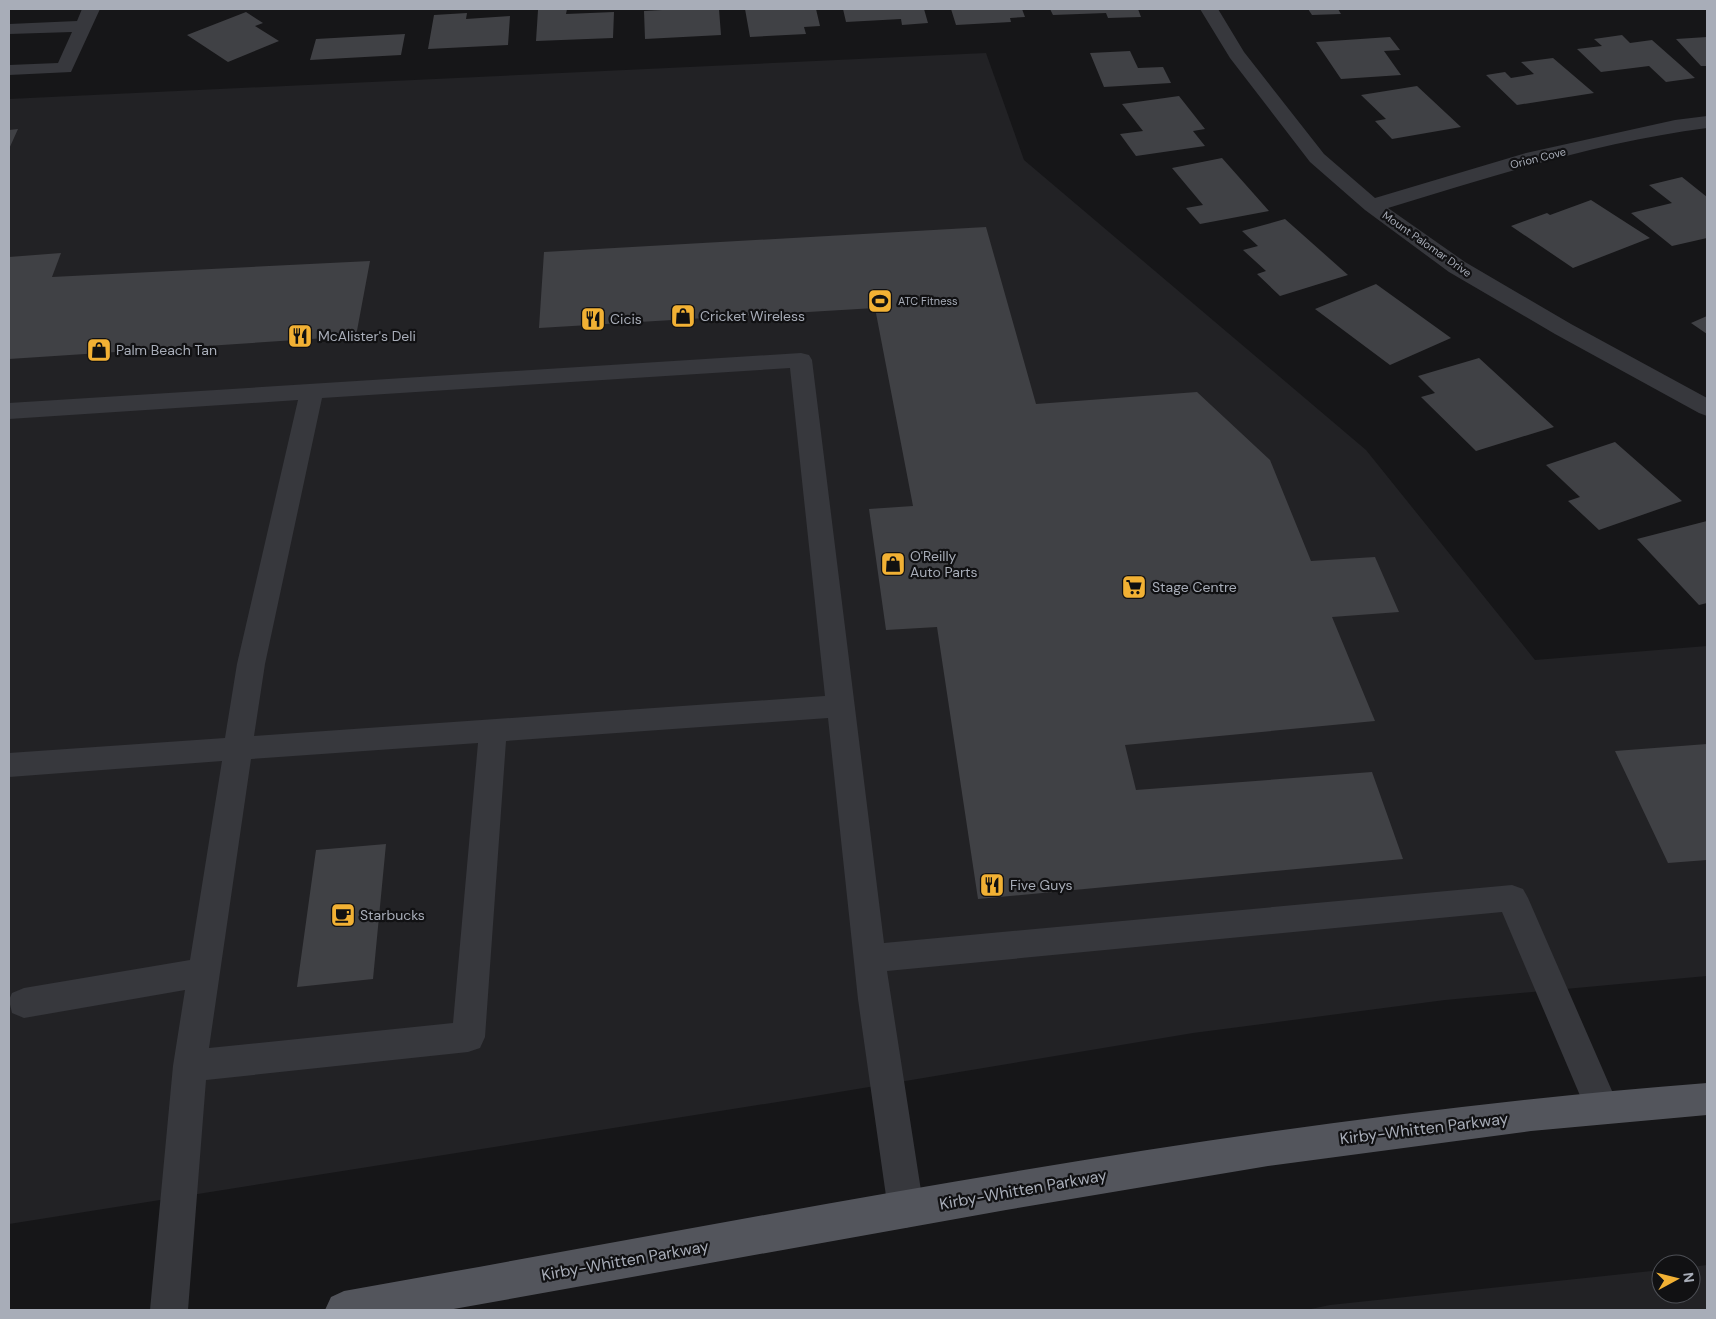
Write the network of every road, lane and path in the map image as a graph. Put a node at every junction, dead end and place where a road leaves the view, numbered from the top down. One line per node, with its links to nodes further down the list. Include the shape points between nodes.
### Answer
1 (91, 9): 3 (street)
2 (1209, 9): 7 (street, Mount Palomar Drive, via 1236,54 1317,158)
3 (84, 26): 4 (street); 5 (street, via 65,68)
4 (9, 29)
5 (9, 70)
6 (1707, 122): 7 (street, Orion Cove, via 1526,159)
7 (1372, 206): 9 (street, Mount Palomar Drive, via 1457,267)
8 (312, 392): 10 (street); 11 (street, via 801,360); 13 (street, via 251,664)
9 (1707, 408)
10 (9, 411)
11 (841, 706): 12 (street); 15 (street)
12 (493, 730): 13 (street); 18 (street, via 468,1037)
13 (238, 748): 14 (street); 16 (street)
14 (9, 765)
15 (870, 958): 20 (street, via 1512,898); 21 (street)
16 (204, 972): 17 (street); 18 (street)
17 (24, 1003)
18 (190, 1066): 22 (street)
19 (1707, 1099): 20 (main road, Kirby-Whitten Parkway)
20 (1602, 1107): 21 (main road, Kirby-Whitten Parkway, via 1215,1156)
21 (906, 1210): 23 (main road, Kirby-Whitten Parkway)
22 (169, 1310)
23 (344, 1310)

